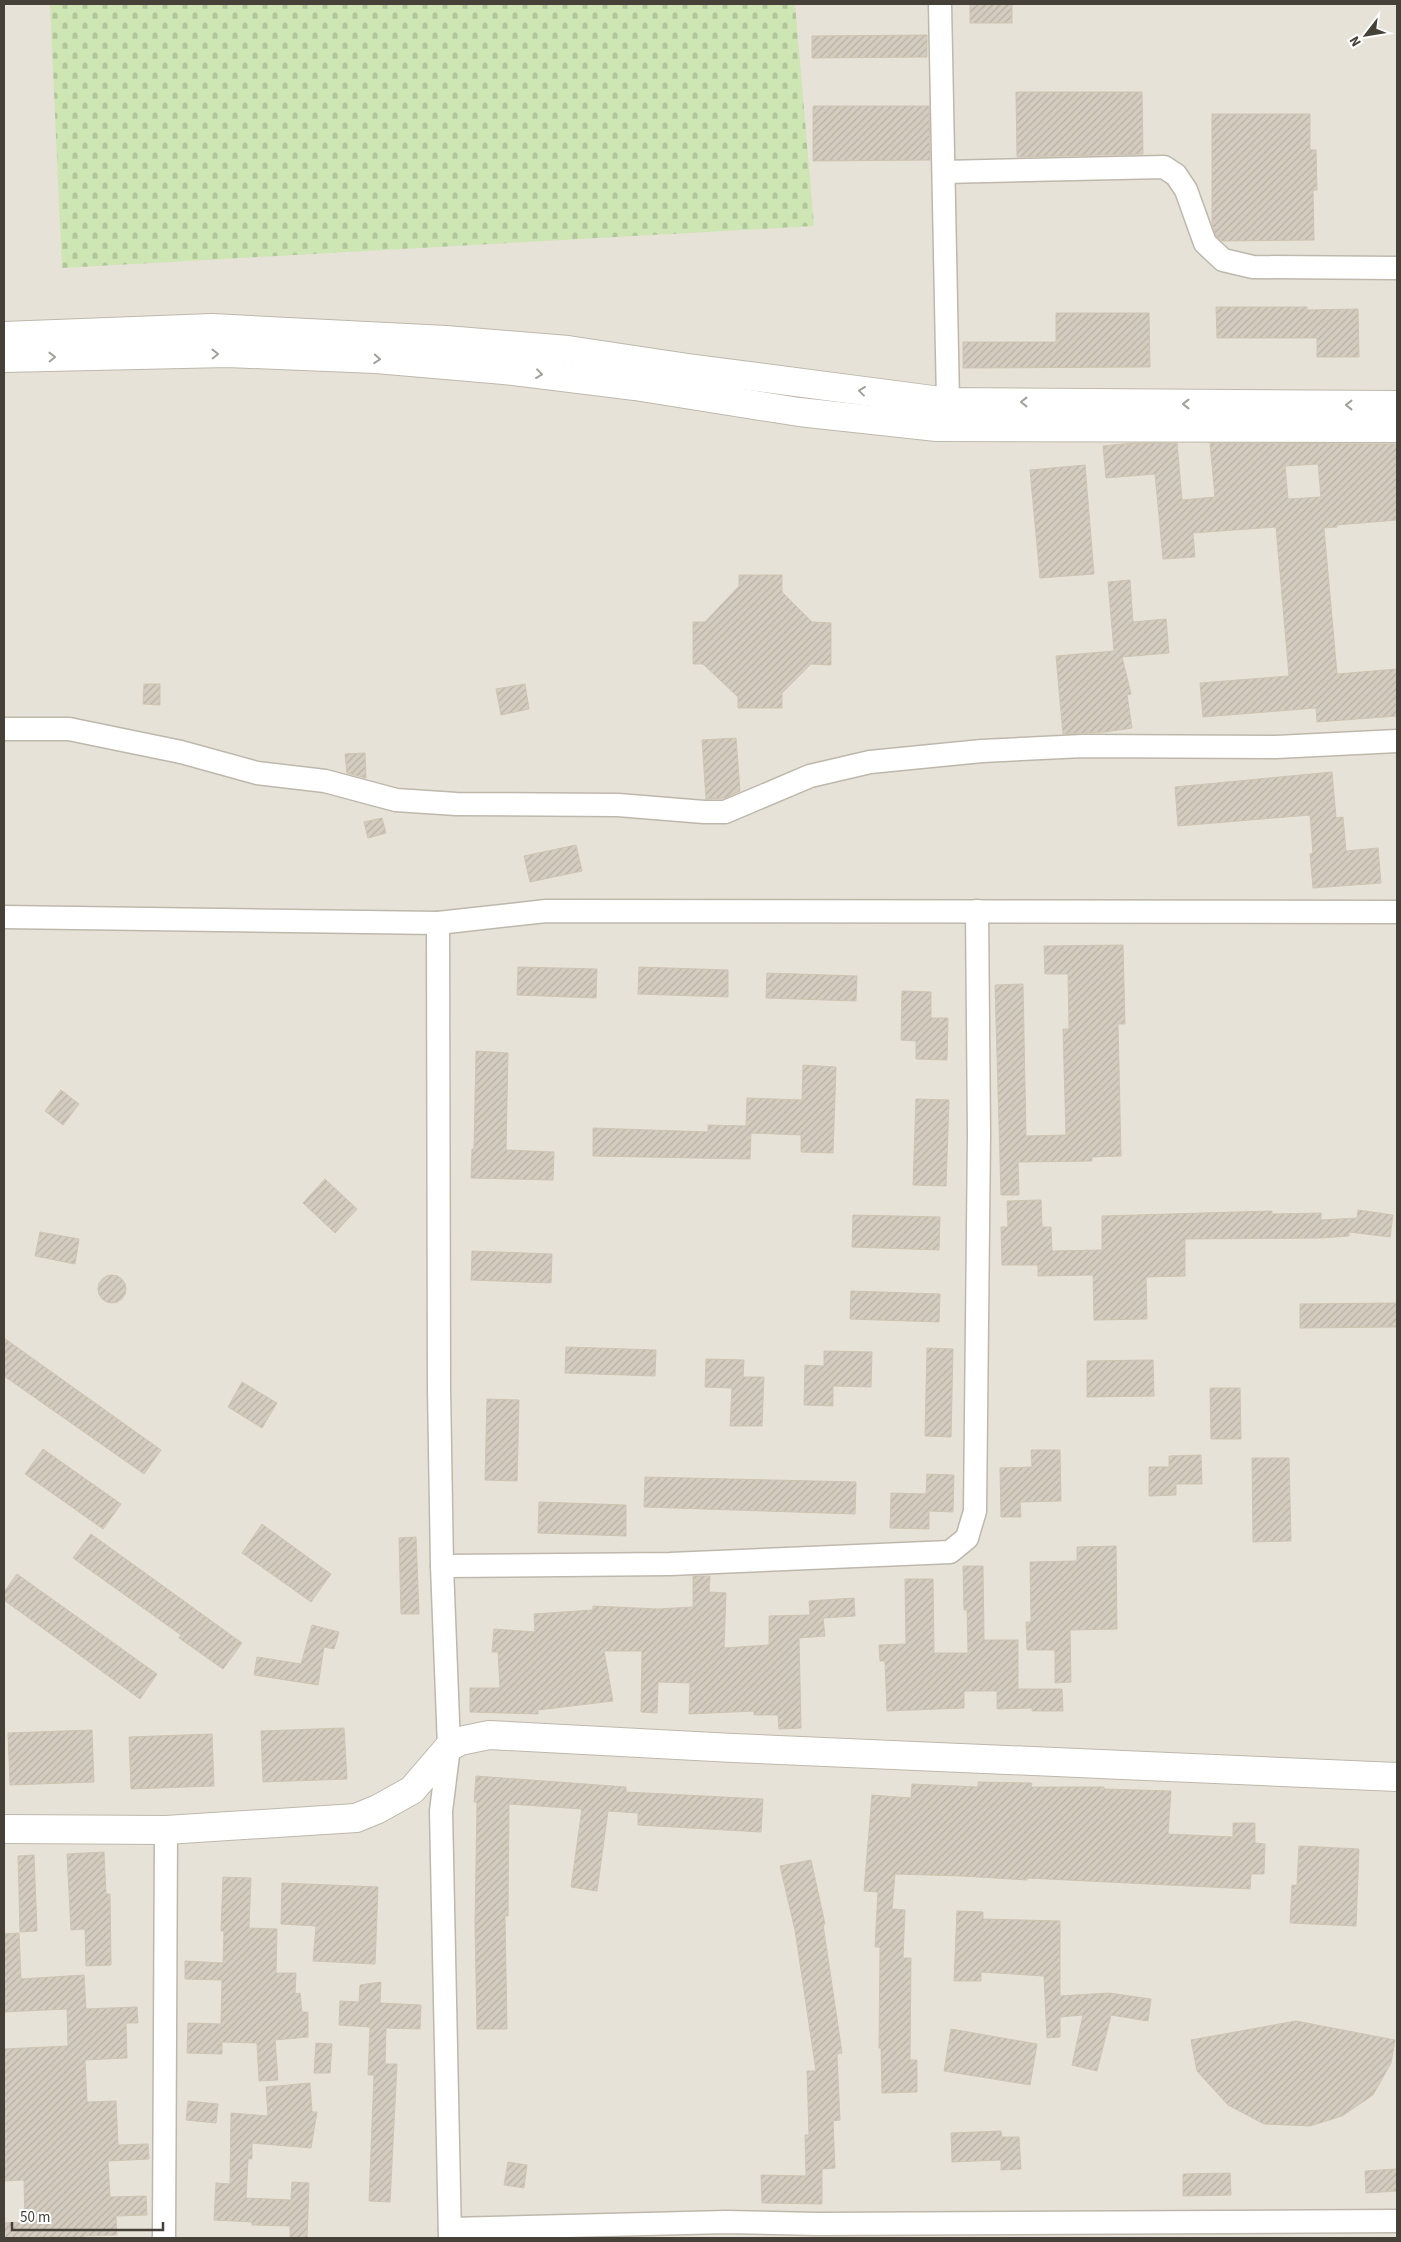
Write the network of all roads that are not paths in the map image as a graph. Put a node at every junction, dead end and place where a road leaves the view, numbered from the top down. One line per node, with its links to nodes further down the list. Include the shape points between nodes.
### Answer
1 (940, 4): 2 (street)
2 (944, 172): 3 (street, via 1164,167 1176,175 1186,190 1205,243 1223,260 1254,266); 6 (street)
3 (1397, 268)
4 (4, 336): 6 (street, one-way to 4, via 568,350 446,340 212,328)
5 (4, 358): 8 (street, one-way to 8, via 227,354 376,359 513,371 799,412 937,427)
6 (948, 402): 7 (street, one-way to 6)
7 (1397, 405)
8 (1397, 428)
9 (4, 729): 10 (street, via 69,729 181,752 257,773 325,781 396,800 456,804 618,805 704,812 725,812 810,776 879,761 1083,746 1276,747)
10 (1397, 741)
11 (977, 911): 12 (street); 14 (street, via 546,911); 15 (street, via 979,1134 975,1510 967,1538 950,1552 670,1564)
12 (1397, 912)
13 (4, 916): 14 (street)
14 (438, 923): 15 (street)
15 (442, 1566): 16 (street)
16 (450, 1747): 17 (street, via 460,1741 489,1735); 19 (street, via 412,1790 356,1818); 22 (street, via 441,1811)
17 (1397, 1777)
18 (4, 1829): 19 (street)
19 (166, 1830): 23 (street)
20 (1397, 2221): 21 (street)
21 (818, 2231): 22 (street, via 726,2222)
22 (450, 2233)
23 (164, 2238)

